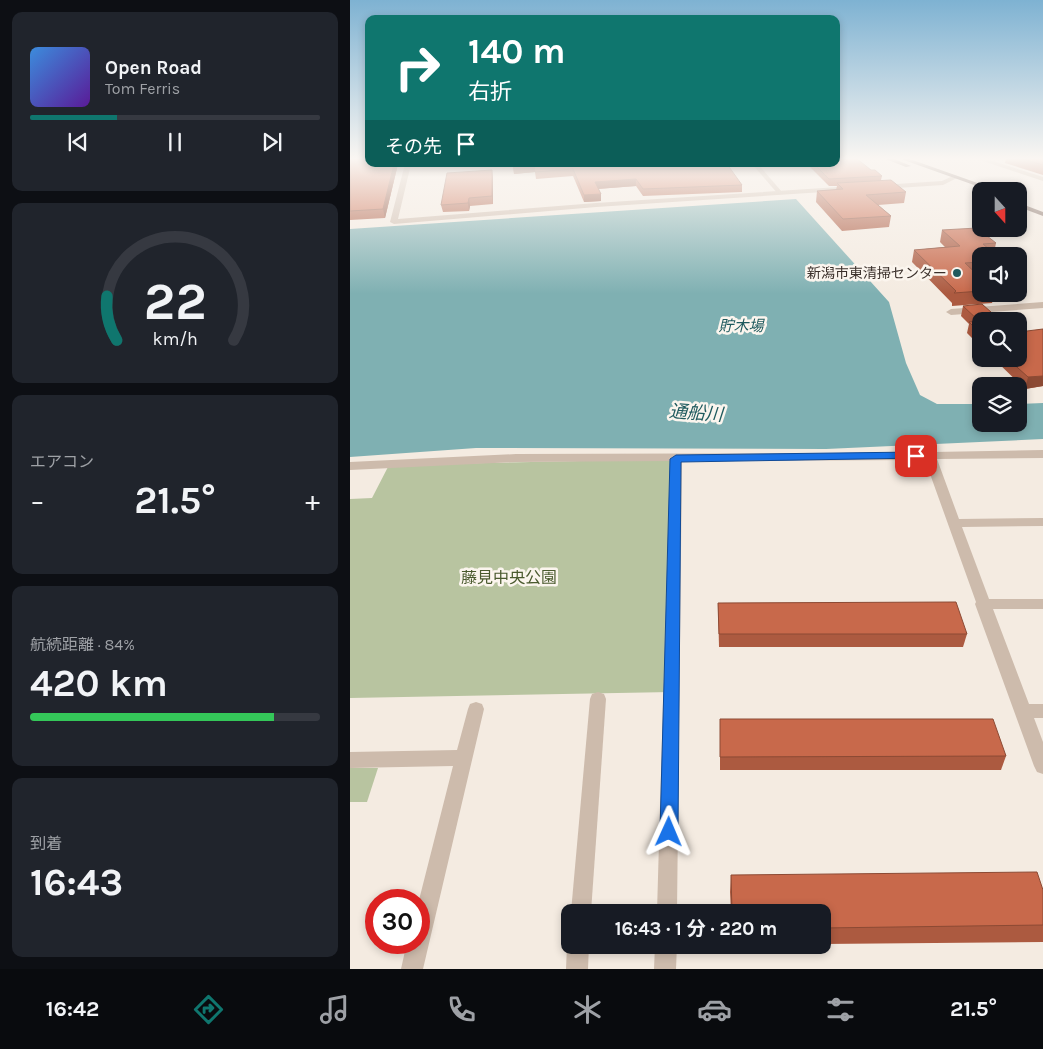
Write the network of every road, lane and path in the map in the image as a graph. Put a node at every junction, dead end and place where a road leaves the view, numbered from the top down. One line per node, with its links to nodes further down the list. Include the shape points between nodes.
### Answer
1 (399, 203): 2 (street, via 394,222)
2 (623, 203)
3 (1028, 208): 4 (main road)
4 (1043, 214)
5 (1043, 304): 6 (street)
6 (951, 312)
7 (1043, 454): 8 (street)
8 (929, 455): 9 (street); 12 (street)
9 (676, 459): 10 (street, via 516,458); 24 (street)
10 (350, 466)
11 (1043, 522): 12 (street)
12 (953, 523): 13 (street)
13 (982, 604): 14 (street); 17 (street)
14 (1043, 604)
15 (598, 698): 23 (street)
16 (476, 709): 19 (street)
17 (1024, 711): 18 (street); 21 (street)
18 (1043, 711)
19 (464, 758): 20 (street); 22 (street)
20 (350, 760)
21 (1043, 766)
22 (430, 897)
23 (582, 904)
24 (667, 904)
25 (416, 954): 28 (street)
26 (577, 954): 29 (street)
27 (666, 954): 30 (street)
28 (412, 969)
29 (576, 969)
30 (665, 969)

